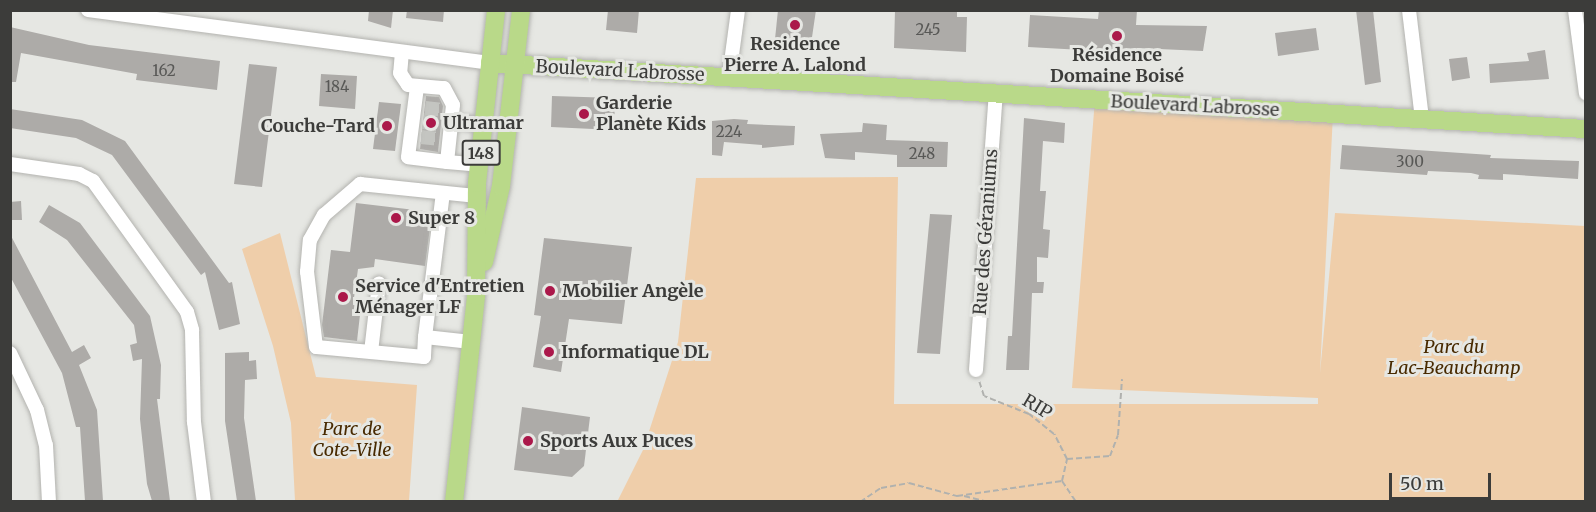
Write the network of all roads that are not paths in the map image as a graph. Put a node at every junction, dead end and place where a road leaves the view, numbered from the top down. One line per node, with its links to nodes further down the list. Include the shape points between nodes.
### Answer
1 (88, 10): 7 (street, Boulevard Labrosse)
2 (496, 10): 9 (main road, 148)
3 (521, 10): 10 (main road, 148)
4 (738, 10): 11 (street)
5 (1409, 10): 16 (street)
6 (1575, 10): 13 (street)
7 (172, 17): 8 (street, Boulevard Labrosse)
8 (402, 52): 9 (street, Boulevard Labrosse); 12 (street, via 400,73 408,85)
9 (490, 63): 10 (main road, Boulevard Labrosse); 17 (main road, 148)
10 (515, 64): 11 (main road, Boulevard Labrosse); 25 (main road, 148, via 501,186)
11 (729, 77): 14 (main road, Boulevard Labrosse)
12 (417, 87): 15 (street, via 444,88); 19 (street, via 420,107 416,137 408,157)
13 (1586, 93)
14 (996, 94): 16 (main road, Boulevard Labrosse); 30 (street, Rue des Géraniums)
15 (448, 119): 17 (street); 19 (street, via 444,140)
16 (1422, 119): 18 (main road, Boulevard Labrosse)
17 (484, 125): 21 (main road, 148)
18 (1586, 129)
19 (447, 162): 21 (street)
20 (10, 164): 32 (street, via 79,174 93,181 187,312 192,330 195,422)
21 (479, 165): 23 (main road, 148)
22 (443, 193): 23 (street); 26 (street); 28 (street, via 360,184 324,215 310,240 307,272 316,347)
23 (477, 196): 25 (main road, 148)
24 (380, 283): 28 (street)
25 (476, 296): 27 (main road, 148)
26 (425, 337): 27 (street); 28 (street, via 423,357)
27 (471, 342): 33 (main road, 148)
28 (371, 352)
29 (10, 353): 31 (street, via 37,410 46,445)
30 (976, 370)
31 (49, 501)
32 (204, 501)
33 (454, 501)

